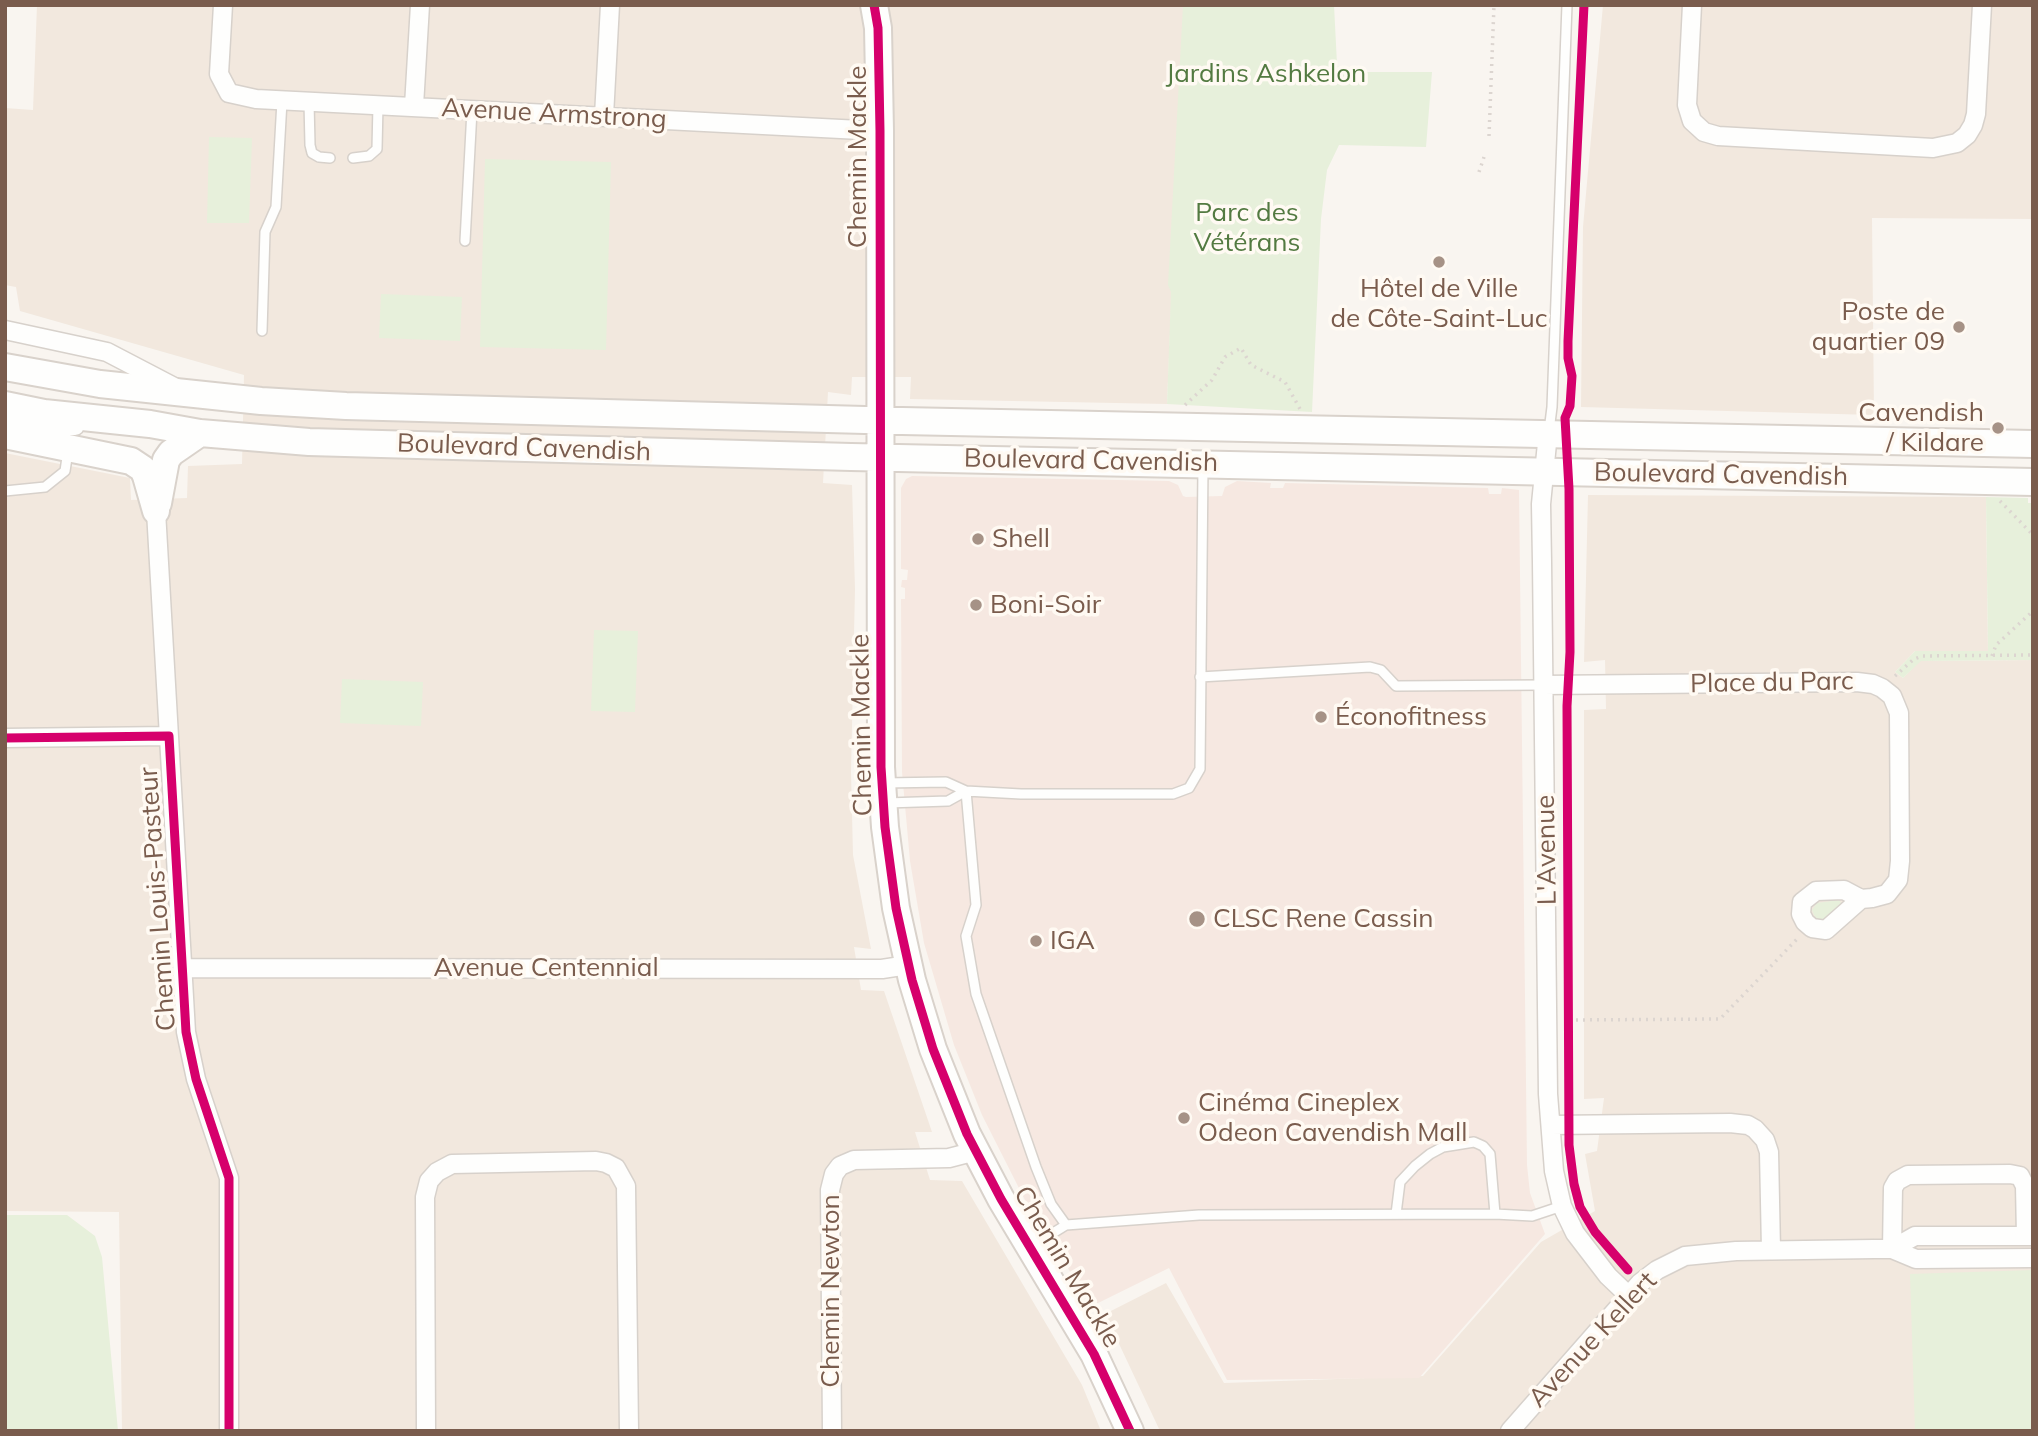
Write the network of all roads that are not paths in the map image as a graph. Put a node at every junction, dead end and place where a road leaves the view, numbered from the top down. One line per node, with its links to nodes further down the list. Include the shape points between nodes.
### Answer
1 (223, 5): 8 (street, Avenue Armstrong, via 219,74 229,93)
2 (419, 5): 11 (street)
3 (610, 5): 13 (street)
4 (874, 5): 14 (main road, Chemin Mackle)
5 (1567, 5): 27 (lane)
6 (1692, 5): 7 (street, via 1687,104 1692,121 1704,132 1933,148 1957,143 1973,125)
7 (1982, 5)
8 (282, 101): 9 (street, Avenue Armstrong); 19 (lane, via 276,208 265,232)
9 (309, 102): 10 (street, Avenue Armstrong); 15 (lane, via 312,153)
10 (378, 104): 11 (street, Avenue Armstrong); 16 (lane, via 377,149 369,156)
11 (414, 106): 12 (street, Avenue Armstrong)
12 (472, 110): 13 (street, Avenue Armstrong); 17 (lane)
13 (604, 116): 14 (street, Avenue Armstrong)
14 (880, 131): 23 (main road, Chemin Mackle)
15 (330, 158)
16 (353, 158)
17 (464, 241)
18 (5, 330): 21 (street, Boulevard Cavendish, via 107,352)
19 (262, 331)
20 (5, 367): 21 (main road, Boulevard Cavendish)
21 (185, 393): 23 (main road, Boulevard Cavendish, via 346,407)
22 (5, 405): 25 (main road, Boulevard Cavendish)
23 (880, 420): 27 (main road, Boulevard Cavendish, via 1302,421); 31 (main road, Chemin Mackle)
24 (5, 422): 25 (street, Boulevard Cavendish, via 40,428)
25 (150, 424): 26 (main road, Boulevard Cavendish)
26 (200, 433): 31 (main road, Boulevard Cavendish, via 349,444); 36 (main road, via 166,460)
27 (1548, 433): 29 (main road, Boulevard Cavendish); 33 (street, L'Avenue)
28 (5, 435): 30 (main road)
29 (2033, 444)
30 (68, 448): 35 (lane, via 65,471 45,487); 36 (main road, via 137,464 146,476)
31 (881, 457): 32 (main road, Boulevard Cavendish); 42 (main road, Chemin Mackle)
32 (1203, 464): 33 (main road, Boulevard Cavendish); 37 (lane)
33 (1545, 471): 34 (main road, Boulevard Cavendish); 38 (street, L'Avenue, via 1541,504)
34 (2033, 482)
35 (5, 491)
36 (156, 511): 39 (street, Chemin Louis-Pasteur)
37 (1200, 677): 38 (lane, via 1370,667 1381,670 1396,686); 41 (lane, via 1200,769 1189,788 1173,794)
38 (1543, 685): 43 (street, Place du Parc, via 1888,684 1899,713 1900,871 1891,891); 46 (street, L'Avenue)
39 (169, 736): 40 (street); 45 (street, Chemin Louis-Pasteur)
40 (5, 738)
41 (967, 792): 42 (lane, via 948,801); 42 (lane, via 946,782); 51 (lane, via 976,905 966,936 975,994 1036,1167 1051,1204)
42 (883, 793): 44 (main road, Chemin Mackle, via 892,886)
43 (1861, 899): 43 (street, Place du Parc, via 1844,890 1811,893 1802,902 1804,933 1830,928)
44 (908, 965): 45 (street, Avenue Centennial, via 882,969); 47 (main road, Chemin Mackle, via 933,1049)
45 (184, 968): 58 (street, Chemin Louis-Pasteur, via 186,1032 195,1079 229,1178)
46 (1551, 1125): 48 (street, L'Avenue); 55 (street, via 1748,1125 1765,1140 1769,1152)
47 (976, 1151): 53 (main road, Chemin Mackle); 61 (street, Chemin Newton, via 949,1158 854,1160 834,1174 830,1190)
48 (1562, 1206): 49 (lane, via 1532,1216); 57 (street, L'Avenue, via 1586,1248)
49 (1495, 1213): 50 (lane); 50 (lane, via 1490,1154 1474,1142 1443,1147 1415,1166 1400,1182)
50 (1396, 1214): 51 (lane, via 1199,1214)
51 (1066, 1225): 53 (lane)
52 (2029, 1236): 54 (street, Avenue Kellert, via 1915,1236); 54 (street, via 2020,1176 1908,1175 1893,1188)
53 (1030, 1247): 62 (main road, Chemin Mackle, via 1094,1354)
54 (1892, 1249): 55 (street, Avenue Kellert); 56 (street, Avenue Kellert, via 1916,1259)
55 (1771, 1250): 57 (street, Avenue Kellert, via 1685,1256 1650,1275)
56 (2033, 1258)
57 (1629, 1296): 63 (street, Avenue Kellert)
58 (229, 1431)
59 (426, 1431): 60 (street, via 425,1197 429,1181 452,1164 596,1161 616,1168 626,1186)
60 (629, 1431)
61 (832, 1431)
62 (1130, 1431)
63 (1510, 1431)

